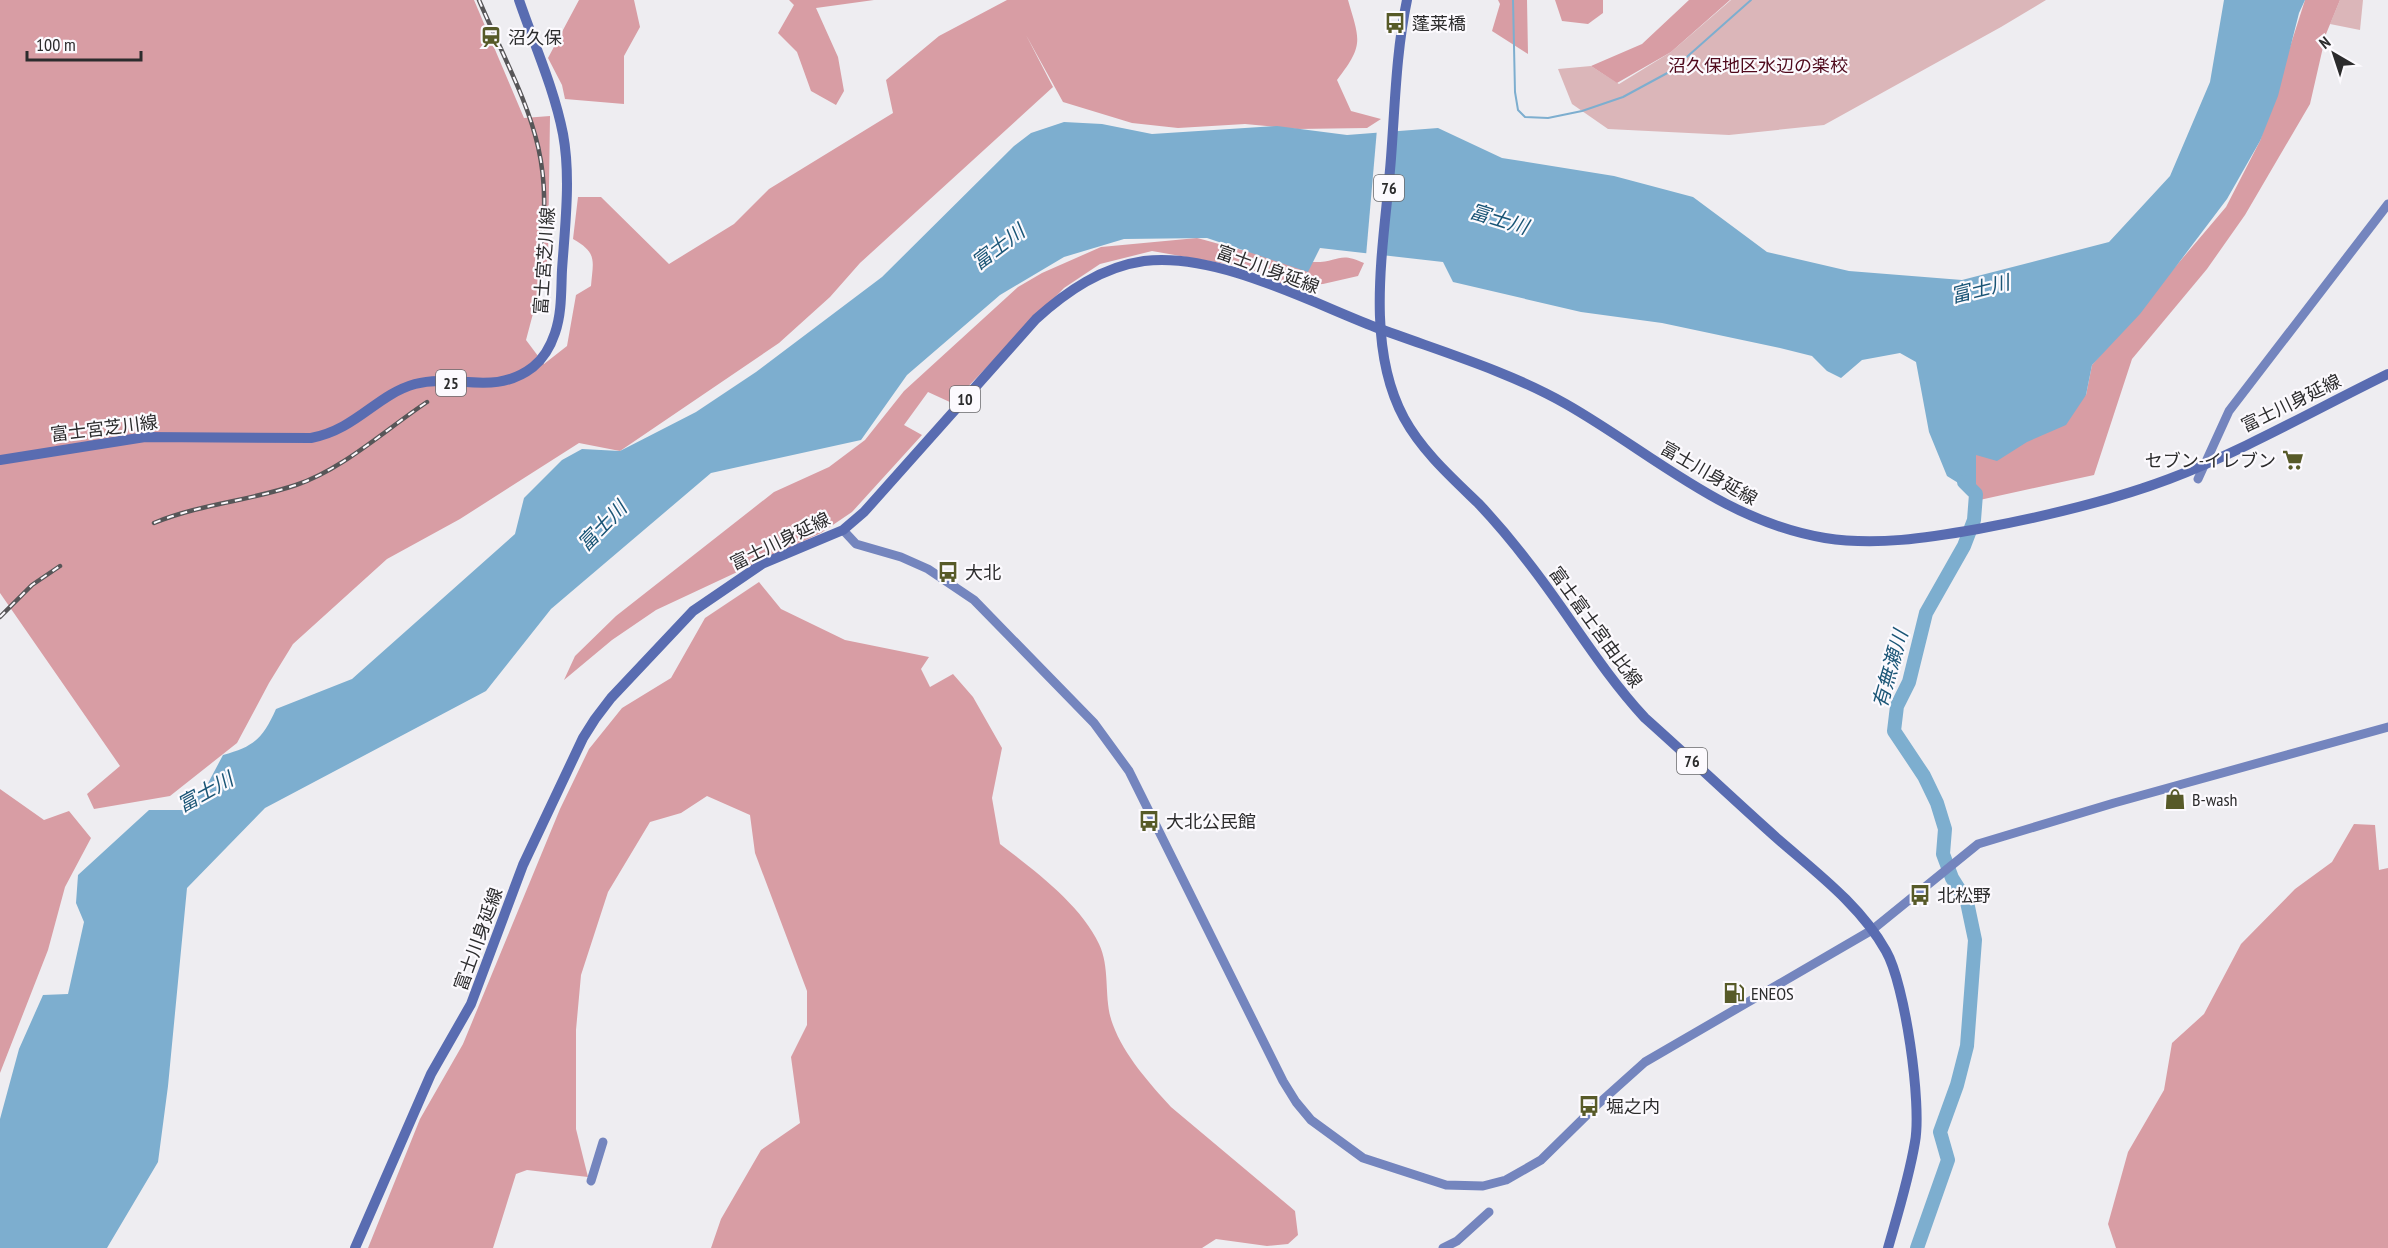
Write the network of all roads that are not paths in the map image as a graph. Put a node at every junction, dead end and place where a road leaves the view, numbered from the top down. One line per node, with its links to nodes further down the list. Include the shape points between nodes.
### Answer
1 (519, 0): 6 (main road, 富士宮芝川線 / 25, via 558,113 566,157 560,308 555,333 534,366 511,380 416,384 398,390 349,425 311,438 145,436)
2 (1407, 0): 4 (main road, 富士富士宮由比線 / 76, via 1397,82)
3 (2388, 204): 7 (street, via 2229,411)
4 (1380, 329): 5 (main road, 富士川身延線 / 10, via 1452,353 1546,393 1690,485 1754,518 1826,538 1929,538 2130,493 2173,477); 8 (main road, 富士川身延線 / 10, via 1210,265 1167,260 1099,274 1055,302 1036,320 883,492); 10 (main road, 富士富士宮由比線 / 76, via 1383,360 1392,387 1403,417 1418,440 1529,562 1617,687 1645,718 1840,894)
5 (2388, 374)
6 (0, 460)
7 (2198, 479)
8 (843, 530): 10 (street, via 856,544 901,557 957,587 991,616 1094,723 1129,771 1296,1102 1330,1136 1370,1161 1446,1185 1484,1186 1515,1176 1541,1160 1645,1062); 14 (main road, 富士川身延線 / 10, via 762,564 693,611 595,719 522,865 471,1004 431,1074)
9 (2388, 727): 10 (street, via 1991,838 1964,853)
10 (1872, 930): 16 (main road, 富士富士宮由比線 / 76, via 1896,971 1906,1023 1916,1122 1916,1141)
11 (603, 1142): 12 (street)
12 (591, 1180)
13 (1489, 1212): 15 (street, via 1457,1241)
14 (355, 1248)
15 (1443, 1248)
16 (1888, 1248)

